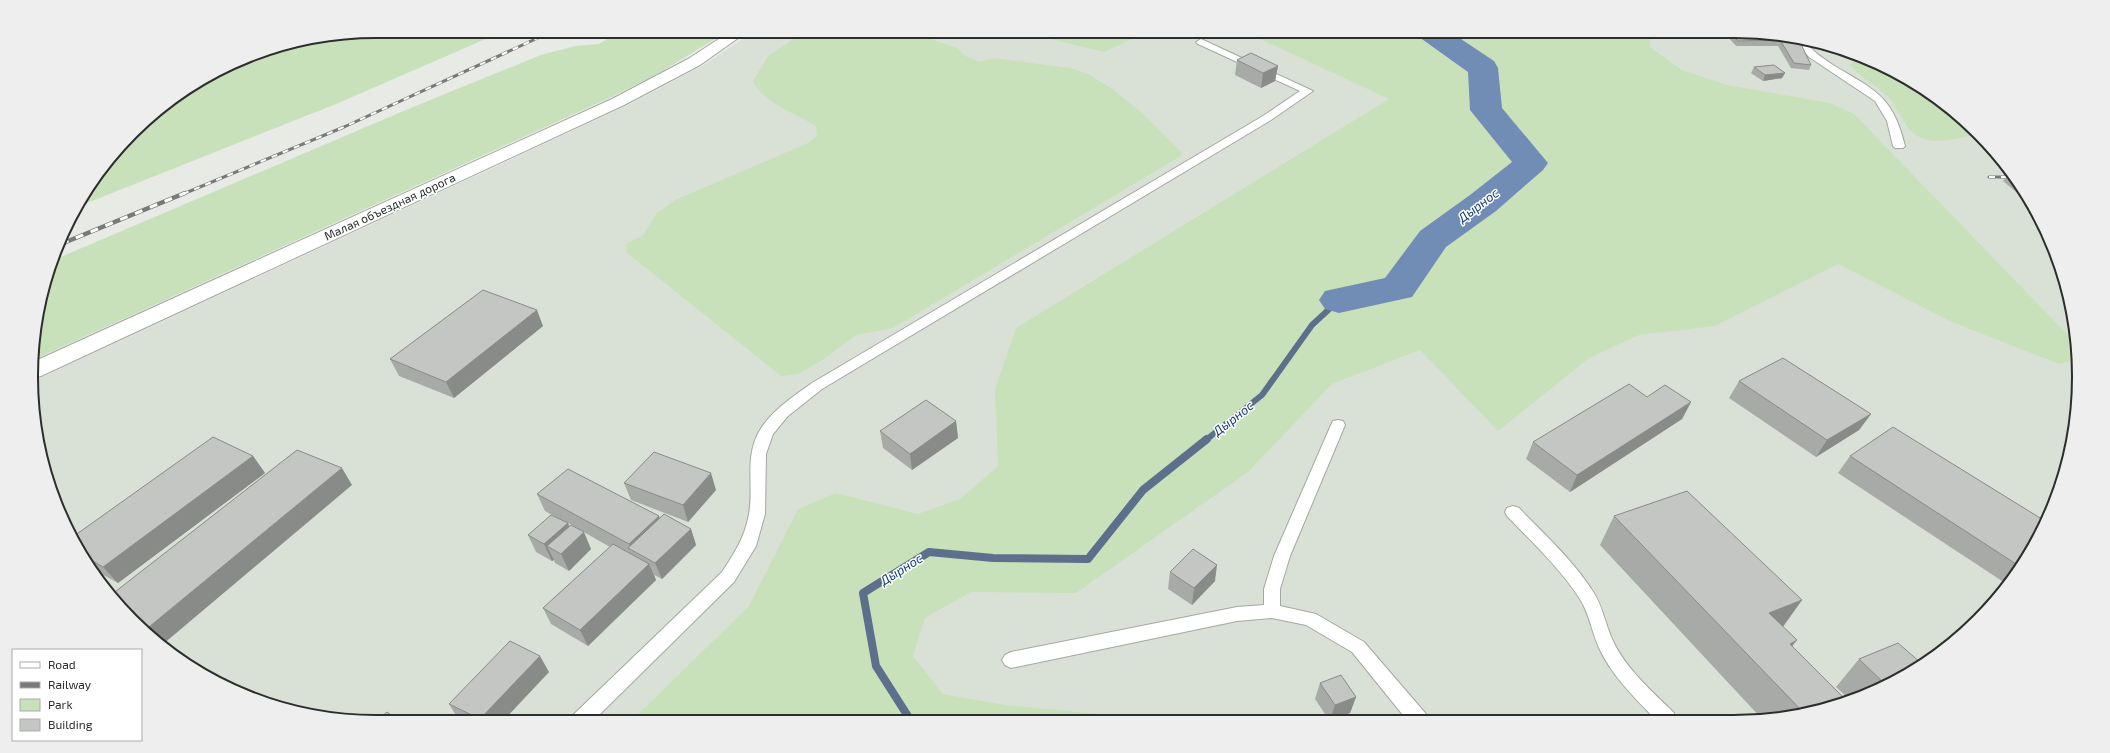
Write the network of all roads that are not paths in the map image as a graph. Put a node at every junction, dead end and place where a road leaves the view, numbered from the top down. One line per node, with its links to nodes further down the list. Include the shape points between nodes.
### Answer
1 (730, 38): 5 (street, Малая объездная дорога, via 694,62 618,102)
2 (1201, 42): 10 (lane, via 1308,91 817,386 783,412 766,432 758,454 757,514 748,546 728,577)
3 (1805, 46): 4 (lane, via 1818,59 1858,82 1878,98 1891,115)
4 (1899, 146)
5 (38, 369)
6 (1338, 425): 8 (lane, via 1282,556 1272,589)
7 (1513, 512): 12 (lane, via 1578,583 1596,610 1606,647 1617,663)
8 (1272, 612): 9 (lane, via 1238,614); 11 (lane, via 1310,620 1358,647)
9 (1011, 660)
10 (586, 715)
11 (1415, 715)
12 (1664, 715)

